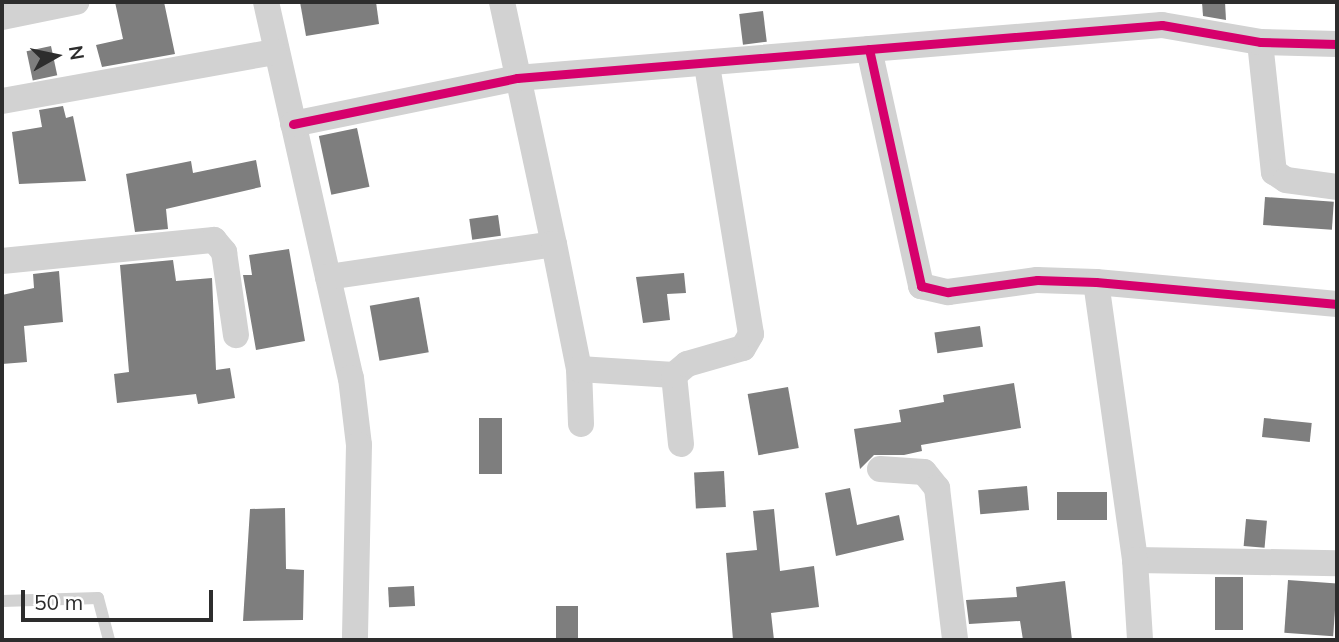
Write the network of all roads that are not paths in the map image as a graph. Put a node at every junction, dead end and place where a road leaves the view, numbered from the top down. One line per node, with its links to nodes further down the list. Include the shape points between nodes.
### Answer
1 (76, 2): 4 (street)
2 (266, 2): 8 (street)
3 (509, 3): 10 (street)
4 (2, 17)
5 (1260, 42): 6 (street); 7 (street, via 1162,25); 13 (street, via 1274,172 1286,180)
6 (1337, 44)
7 (869, 49): 9 (street); 17 (street, via 922,286 948,292 1037,280)
8 (274, 52): 11 (street); 12 (street)
9 (707, 65): 10 (street); 21 (street, via 751,334 743,348 687,364)
10 (517, 78): 12 (street); 14 (street)
11 (2, 101)
12 (293, 124): 16 (street)
13 (1337, 187)
14 (554, 244): 16 (street); 20 (street)
15 (2, 261): 19 (street, via 214,240 224,252)
16 (328, 277): 29 (street, via 359,445)
17 (1096, 282): 18 (street); 25 (street)
18 (1337, 304)
19 (236, 335)
20 (579, 369): 21 (street); 22 (street)
21 (674, 376): 23 (street)
22 (580, 424)
23 (681, 444)
24 (880, 469): 30 (street, via 924,472 937,488)
25 (1135, 560): 26 (street); 31 (street)
26 (1337, 564)
27 (2, 601): 28 (lane, via 98,598)
28 (109, 640)
29 (355, 640)
30 (956, 640)
31 (1140, 640)

